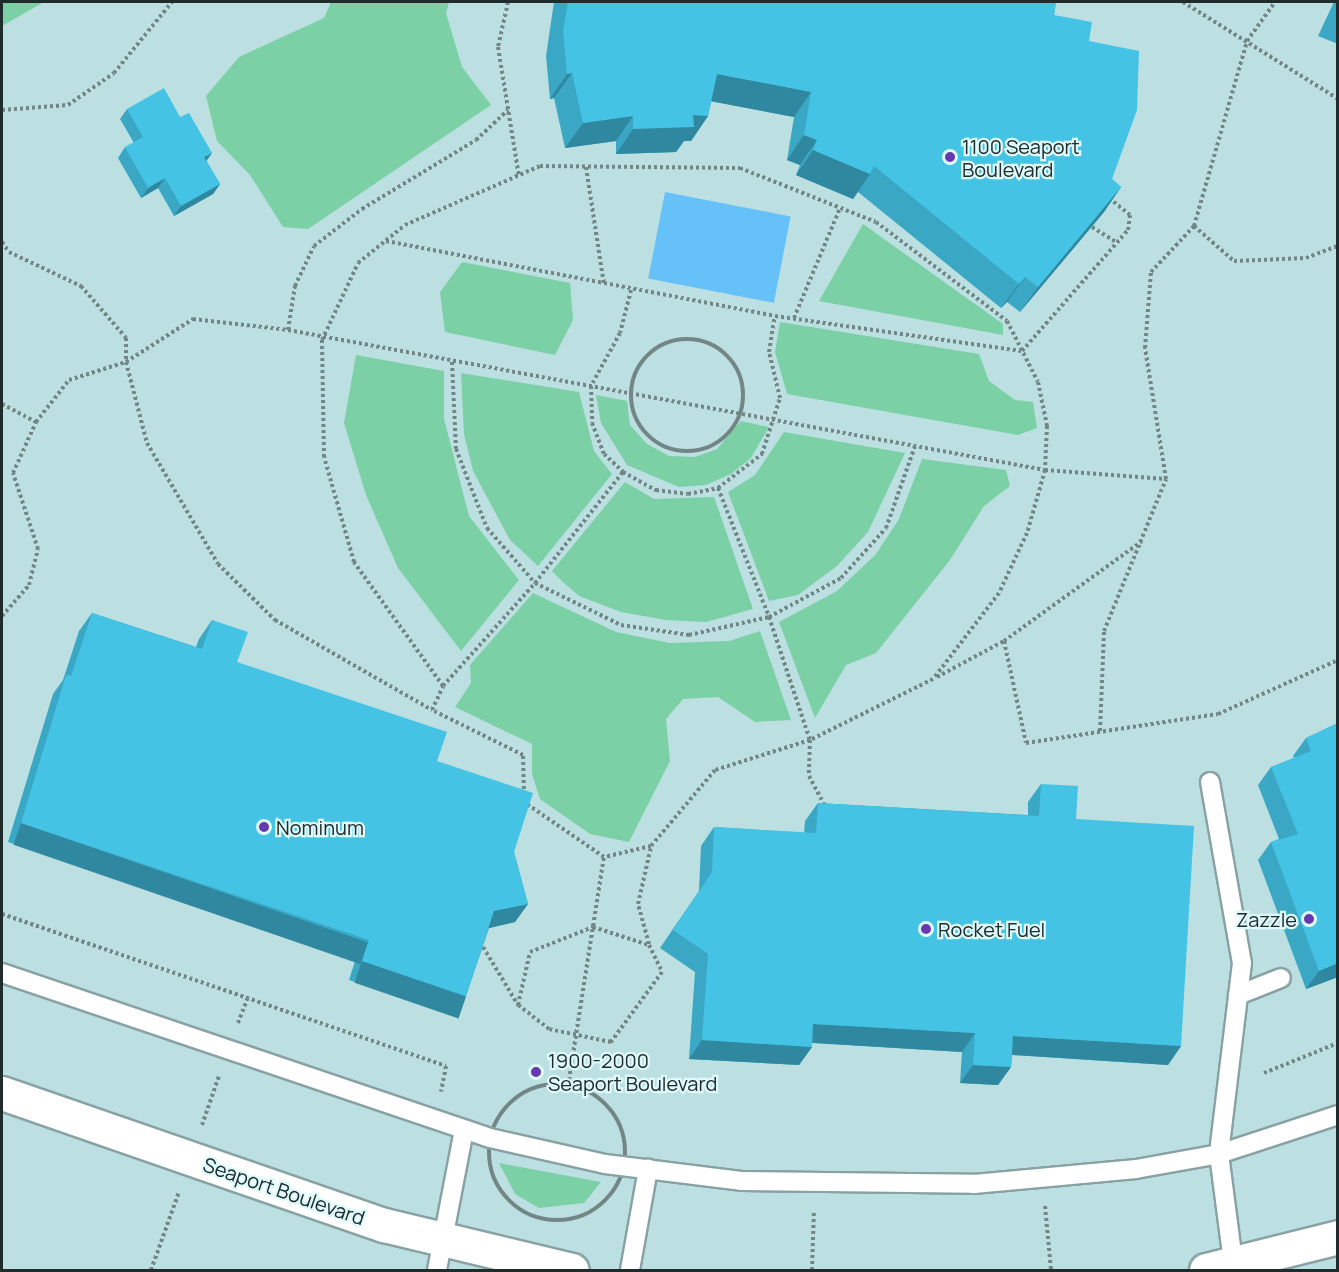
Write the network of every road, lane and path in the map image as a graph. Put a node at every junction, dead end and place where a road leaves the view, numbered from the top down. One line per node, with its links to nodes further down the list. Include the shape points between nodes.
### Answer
1 (172, 2): 8 (path, via 114,73 68,105)
2 (508, 2): 7 (path, via 498,47)
3 (1183, 2): 5 (path)
4 (1275, 2): 5 (path)
5 (1247, 41): 6 (path); 14 (path)
6 (1338, 99)
7 (508, 110): 10 (path); 23 (path, via 476,140 362,209 314,246 295,286)
8 (2, 111)
9 (586, 167): 10 (path, via 540,166); 12 (path, via 740,168); 19 (path)
10 (519, 176): 15 (path, via 405,225)
11 (1100, 193): 17 (path, via 1130,215 1128,230)
12 (840, 208): 22 (path); 25 (path, via 876,222 1007,321)
13 (1092, 226): 17 (path)
14 (1194, 226): 18 (path, via 1234,261 1306,258); 37 (path, via 1150,272 1145,348)
15 (385, 241): 19 (path); 24 (path, via 358,263)
16 (2, 242): 26 (path, via 9,252 81,286 126,338)
17 (1116, 242): 25 (path)
18 (1338, 246)
19 (604, 285): 20 (path)
20 (632, 290): 21 (path); 28 (path, via 620,333)
21 (775, 316): 22 (path); 33 (path, via 769,352 780,398)
22 (794, 318): 25 (path)
23 (288, 330): 24 (path); 26 (path, via 193,320)
24 (322, 340): 27 (path); 46 (path, via 324,457 354,562)
25 (1022, 351): 35 (path, via 1038,382 1047,426)
26 (126, 362): 32 (path, via 69,380); 47 (path, via 147,443 218,564 275,620)
27 (452, 362): 28 (path); 40 (path, via 456,449 487,528)
28 (591, 386): 29 (path); 36 (path, via 592,423 604,454)
29 (630, 393): 31 (path); 31 (path, via 640,427 667,448 684,452 717,443); 31 (path, via 645,358 679,340 699,340 717,347 736,369 743,397)
30 (2, 404): 32 (path)
31 (740, 415): 33 (path)
32 (36, 422): 41 (path, via 13,473 38,549 29,585)
33 (775, 423): 34 (path); 38 (path, via 762,454)
34 (915, 446): 35 (path); 42 (path, via 886,528 842,578)
35 (1045, 470): 37 (path); 45 (path, via 1027,533 999,593)
36 (622, 472): 38 (path, via 656,490 688,494); 40 (path)
37 (1166, 479): 39 (path)
38 (718, 488): 42 (path)
39 (1143, 540): 43 (path); 48 (path, via 1104,631)
40 (535, 583): 42 (path, via 621,625 689,635); 46 (path)
41 (2, 616)
42 (769, 617): 49 (path)
43 (1004, 641): 45 (path); 48 (path, via 1026,743)
44 (1338, 660): 48 (path, via 1218,714)
45 (933, 679): 49 (path)
46 (443, 686): 47 (path)
47 (432, 710): 53 (path, via 523,755 524,801)
48 (1100, 731)
49 (810, 740): 51 (path, via 809,776); 52 (path, via 715,771)
50 (1210, 782): 60 (lane, via 1242,963)
51 (830, 815)
52 (651, 846): 53 (path); 57 (path, via 638,904)
53 (604, 857): 55 (path)
54 (2, 914): 67 (path, via 446,1066 439,1098)
55 (593, 927): 57 (path); 61 (path, via 530,952); 62 (path)
56 (478, 939): 61 (path)
57 (649, 945): 62 (path, via 662,972 611,1042)
58 (2, 973): 71 (lane)
59 (1281, 978): 60 (lane)
60 (1238, 995): 72 (lane)
61 (518, 1005): 62 (path, via 549,1029)
62 (577, 1033): 65 (path)
63 (1338, 1042): 64 (path)
64 (1264, 1073)
65 (568, 1086)
66 (2, 1094): 77 (main road, Seaport Boulevard)
67 (449, 1101)
68 (489, 1113): 69 (path)
69 (499, 1115)
70 (1338, 1115): 72 (lane)
71 (464, 1130): 73 (lane); 77 (lane)
72 (1219, 1154): 74 (lane); 78 (lane)
73 (648, 1169): 75 (lane); 80 (lane)
74 (1042, 1178): 75 (lane); 82 (path)
75 (815, 1185): 81 (path)
76 (1338, 1237): 78 (main road)
77 (439, 1256): 79 (main road, Seaport Boulevard)
78 (1225, 1269)
79 (572, 1270)
80 (630, 1270)
81 (812, 1270)
82 (1051, 1270)

